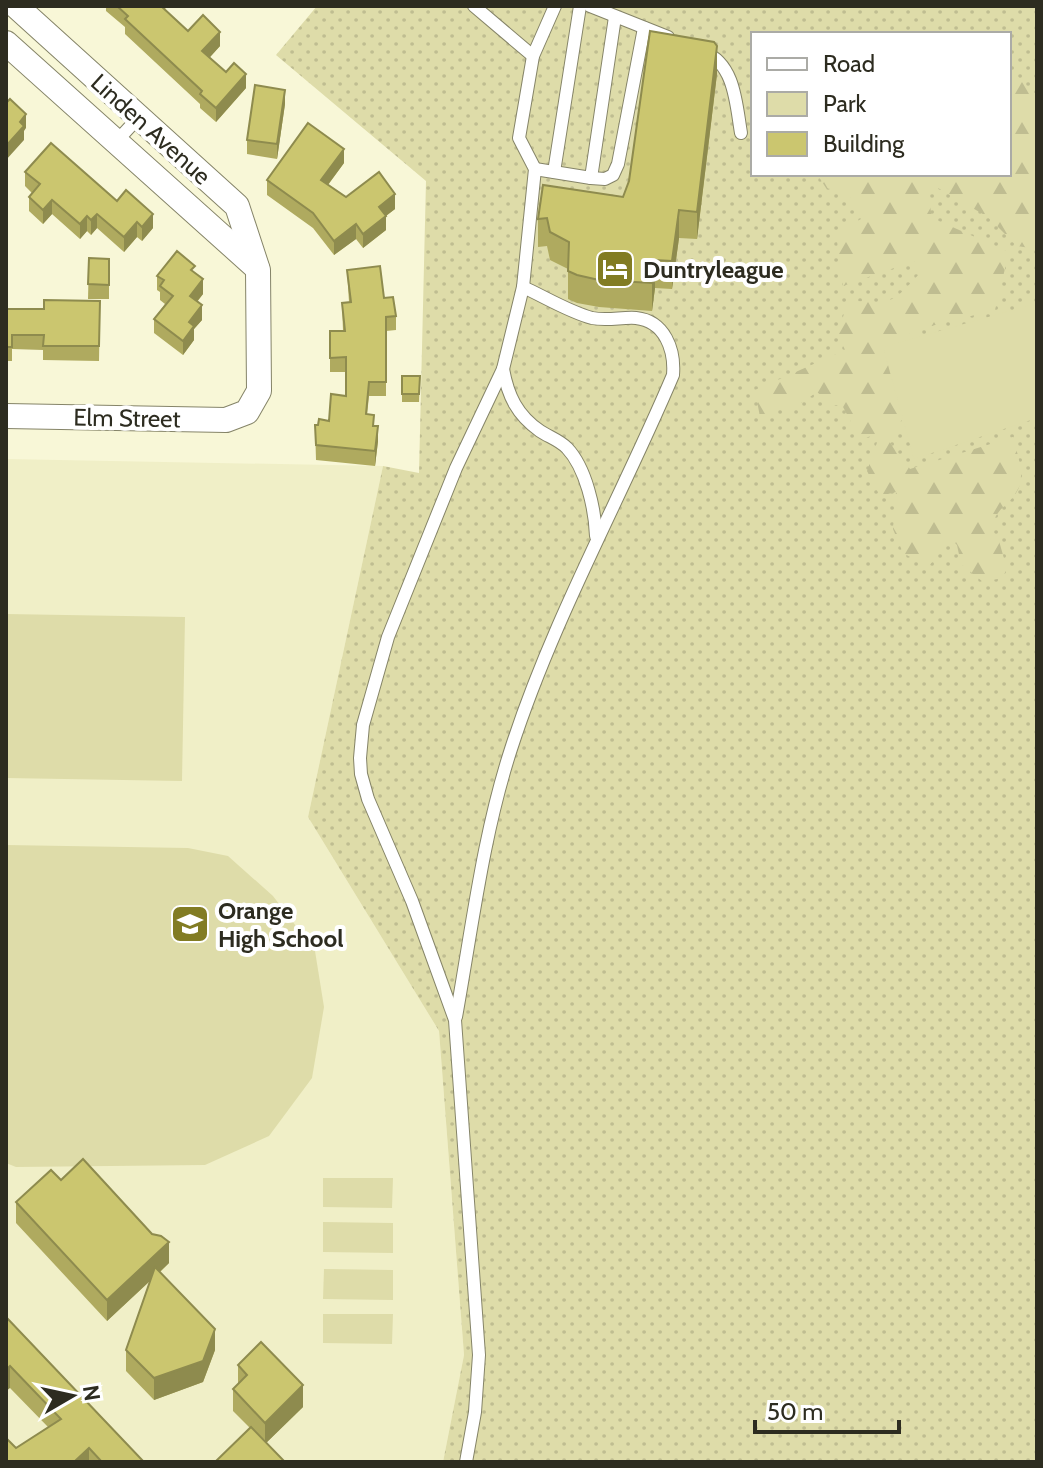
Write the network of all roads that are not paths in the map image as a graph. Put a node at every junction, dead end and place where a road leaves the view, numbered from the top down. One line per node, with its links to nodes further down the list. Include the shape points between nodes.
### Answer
1 (16, 6): 10 (street, Linden Avenue)
2 (474, 6): 9 (lane)
3 (555, 6): 9 (lane)
4 (580, 6): 14 (lane)
5 (590, 6): 6 (lane)
6 (615, 17): 7 (lane); 15 (lane)
7 (644, 28): 11 (lane, via 716,56 733,83); 15 (lane, via 618,164 613,175)
8 (6, 43): 12 (street, Linden Avenue)
9 (533, 56): 13 (lane, via 519,138)
10 (138, 118): 12 (lane); 16 (street, Linden Avenue, via 237,206)
11 (741, 133)
12 (115, 143): 16 (street, Linden Avenue)
13 (535, 169): 14 (lane); 17 (lane)
14 (554, 172): 15 (lane)
15 (591, 178)
16 (258, 270): 19 (street, Linden Avenue, via 259,391)
17 (523, 287): 18 (lane); 21 (lane, via 592,318 638,318 667,336 672,351 673,375)
18 (503, 369): 21 (lane, via 512,403 576,460); 22 (lane, via 456,468 388,637 363,725 360,758 368,799)
19 (247, 412): 20 (street, Elm Street, via 226,420)
20 (6, 416)
21 (596, 540): 22 (lane, via 511,748 492,815)
22 (455, 1020): 23 (lane, via 479,1355)
23 (466, 1462)

